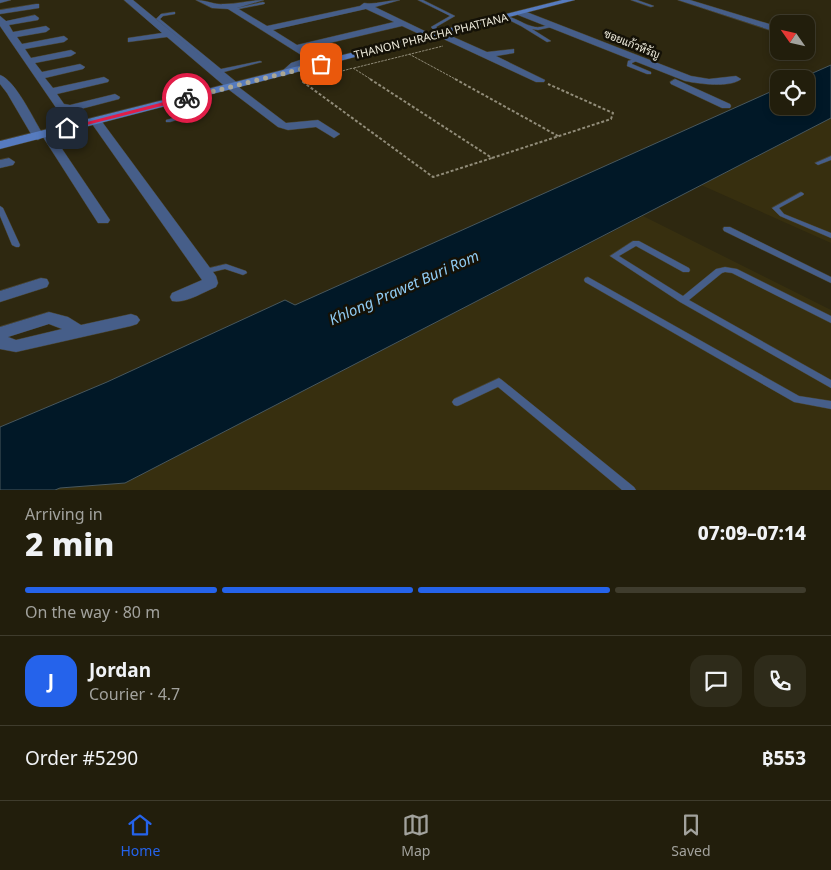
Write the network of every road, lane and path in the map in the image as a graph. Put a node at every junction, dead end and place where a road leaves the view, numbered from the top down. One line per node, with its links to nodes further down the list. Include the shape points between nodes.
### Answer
1 (7, 0): 10 (street)
2 (128, 0): 28 (street)
3 (200, 0): 15 (street, via 215,8)
4 (354, 0): 13 (street)
5 (396, 0): 13 (street)
6 (420, 0): 30 (lane, via 454,16 434,27)
7 (571, 0): 18 (street, THANON PHRACHA PHATTANA)
8 (633, 0): 14 (lane)
9 (682, 0): 25 (street)
10 (0, 1)
11 (262, 2): 15 (street)
12 (36, 6): 16 (street)
13 (367, 6): 22 (street); 27 (street)
14 (652, 6)
15 (232, 7): 27 (street)
16 (0, 12): 21 (street)
17 (174, 12): 47 (lane, via 158,19)
18 (521, 13): 19 (street, THANON PHRACHA PHATTANA); 23 (street, ซอยแก้วหิรัญ)
19 (506, 17): 24 (lane); 30 (street, THANON PHRACHA PHATTANA)
20 (35, 18): 21 (street)
21 (1, 20): 29 (street)
22 (402, 23): 30 (street); 36 (street)
23 (554, 25): 24 (lane, via 538,29); 41 (street, ซอยแก้วหิรัญ)
24 (524, 26): 33 (lane)
25 (770, 27)
26 (46, 29): 29 (street)
27 (266, 29): 36 (street)
28 (169, 34): 32 (street); 55 (street)
29 (11, 35): 35 (street)
30 (435, 35): 34 (street); 44 (street, THANON PHRACHA PHATTANA)
31 (64, 39): 35 (street)
32 (131, 40)
33 (549, 40)
34 (459, 42): 39 (path); 40 (street)
35 (19, 48): 42 (street)
36 (297, 48): 44 (street)
37 (511, 52): 40 (street)
38 (71, 53): 42 (street)
39 (409, 54): 46 (path); 66 (path)
40 (487, 56): 54 (street)
41 (639, 59): 48 (lane, via 629,65); 49 (street, ซอยแก้วหิรัญ)
42 (29, 61): 50 (street)
43 (260, 62): 47 (lane)
44 (318, 62): 55 (street, THANON PHRACHA PHATTANA)
45 (80, 67): 50 (street)
46 (359, 67)
47 (221, 71): 55 (lane)
48 (649, 73)
49 (675, 74): 52 (street, ซอยแก้วหิรัญ, via 700,81); 59 (street, via 668,78)
50 (39, 76): 56 (street)
51 (0, 78): 65 (street)
52 (736, 79)
53 (104, 80): 56 (street)
54 (540, 80): 66 (path, via 613,113 611,119)
55 (234, 86): 58 (street, THANON PHRACHA PHATTANA); 64 (street, via 282,125 318,123)
56 (50, 92): 60 (street)
57 (115, 97): 60 (street)
58 (182, 99): 61 (lane, via 194,114); 62 (street, THANON PHRACHA PHATTANA)
59 (726, 106)
60 (62, 108): 62 (street); 63 (street)
61 (168, 121)
62 (90, 122): 63 (street, THANON PHRACHA PHATTANA); 78 (street)
63 (67, 128): 65 (street, THANON PHRACHA PHATTANA)
64 (334, 134)
65 (42, 135): 67 (street, THANON PHRACHA PHATTANA); 73 (street)
66 (558, 136): 68 (path)
67 (0, 145)
68 (493, 158): 68 (path, via 433,177 303,82 353,68)
69 (831, 158): 70 (lane)
70 (818, 163)
71 (801, 194): 75 (lane, via 775,208 782,215)
72 (0, 208): 76 (lane)
73 (103, 220)
74 (727, 229): 81 (lane)
75 (831, 236)
76 (16, 244)
77 (686, 270): 85 (lane, via 636,243 614,256)
78 (204, 272): 79 (lane, via 226,266); 84 (street, via 210,283)
79 (243, 273)
80 (588, 280): 93 (lane, via 797,400)
81 (831, 280)
82 (41, 283): 83 (street)
83 (0, 297)
84 (178, 297)
85 (683, 300): 87 (lane, via 725,269); 91 (lane)
86 (132, 320): 88 (street)
87 (831, 320)
88 (78, 332): 89 (street, via 62,320 49,318); 90 (street, via 16,346 5,344)
89 (0, 333)
90 (0, 339)
91 (831, 384)
92 (457, 402): 94 (lane, via 499,382)
93 (831, 405)
94 (630, 490)

